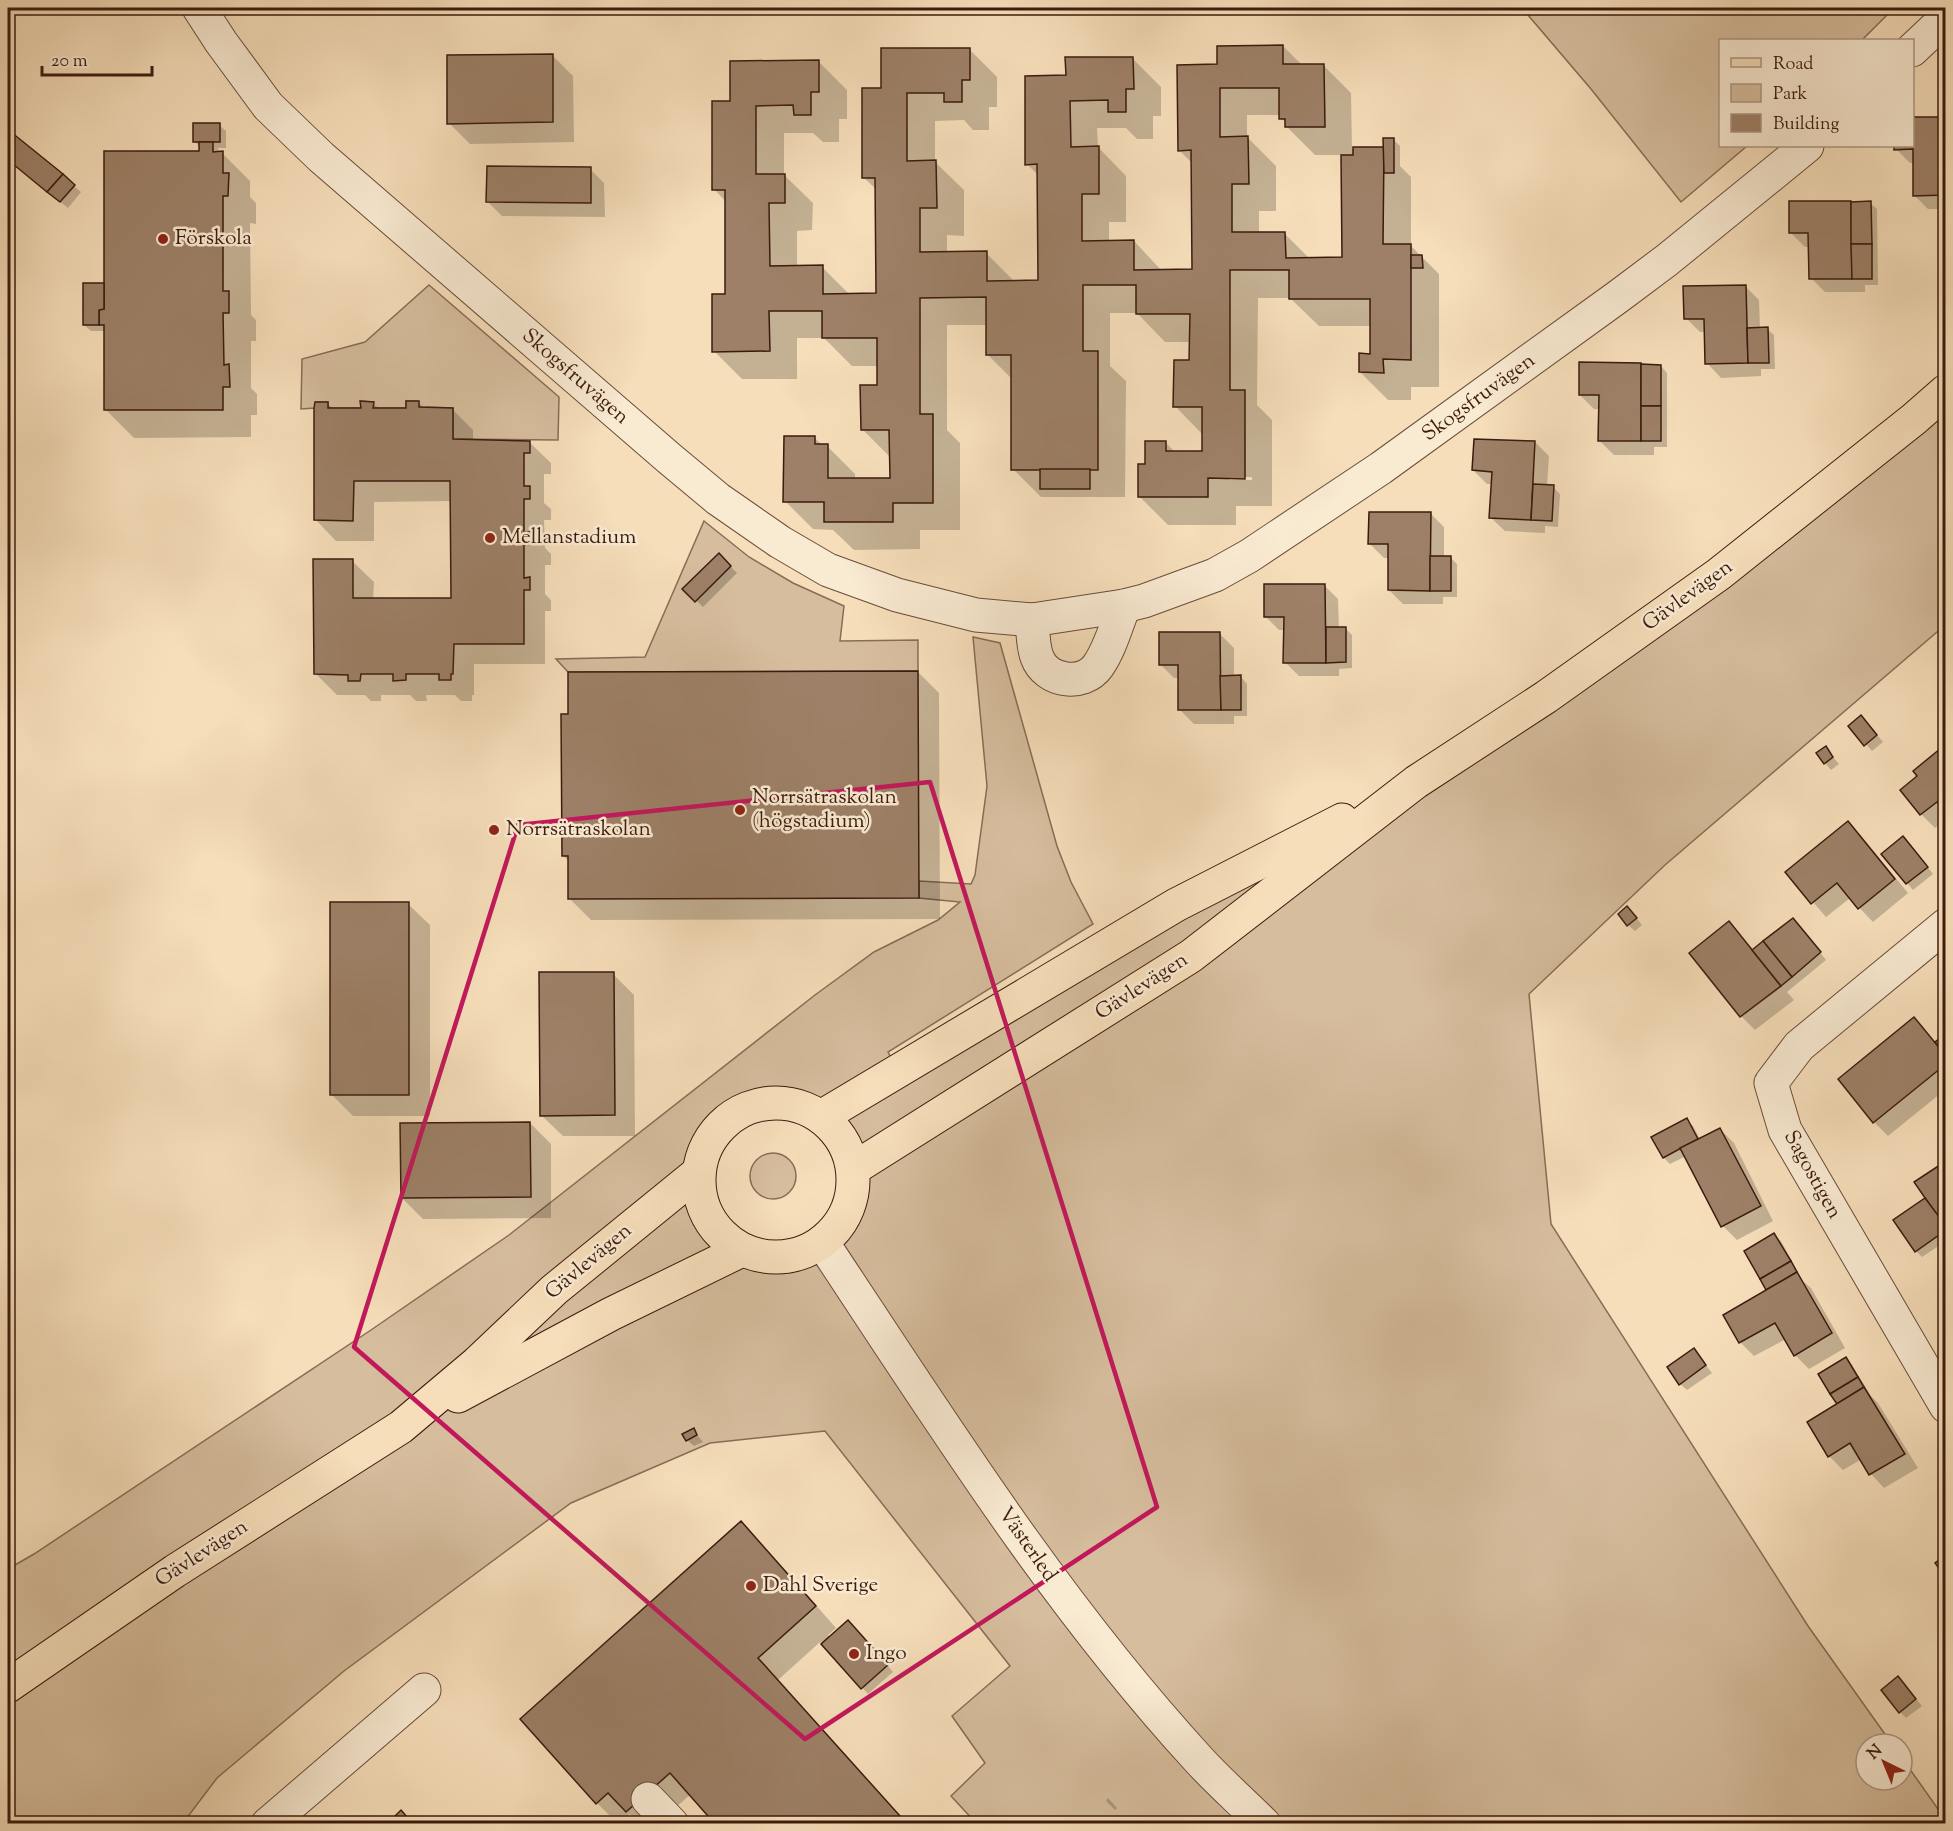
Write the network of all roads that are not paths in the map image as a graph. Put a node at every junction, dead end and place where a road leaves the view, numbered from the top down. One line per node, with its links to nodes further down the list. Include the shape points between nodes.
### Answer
1 (199, 8): 7 (street, Skogsfruvägen, via 268,106 321,157 737,513 828,570 897,595 976,615)
2 (1946, 18): 3 (street)
3 (1914, 48)
4 (1806, 147): 6 (street, Skogsfruvägen, via 1657,267 1309,518 1215,574)
5 (1946, 391): 8 (main road, Gävlevägen, via 1719,574 1546,697)
6 (1124, 606): 7 (street, Skogsfruvägen); 7 (street, via 1097,668 1077,679 1061,679 1047,673 1037,658)
7 (1032, 620)
8 (1416, 782): 10 (main road, Gävlevägen, via 1176,905); 11 (main road, Gävlevägen, via 1191,956)
9 (1946, 925): 15 (street, Sagostigen, via 1799,1046 1771,1083 1785,1130)
10 (821, 1117): 11 (main road, via 836,1131); 12 (main road, via 797,1105 771,1103 746,1109 726,1120 707,1142)
11 (853, 1169): 13 (main road, via 848,1210)
12 (699, 1172): 14 (main road, via 699,1193 709,1218 722,1236); 16 (main road, Gävlevägen, via 554,1290 477,1363)
13 (822, 1242): 14 (main road, via 805,1252 782,1257); 22 (street, Västerled, via 1060,1592 1200,1761)
14 (742, 1250): 16 (main road, Gävlevägen)
15 (1946, 1406)
16 (400, 1427): 17 (main road, Gävlevägen, via 175,1571)
17 (8, 1686)
18 (424, 1690): 20 (street)
19 (648, 1798): 21 (street)
20 (268, 1824)
21 (672, 1824)
22 (1264, 1824)

